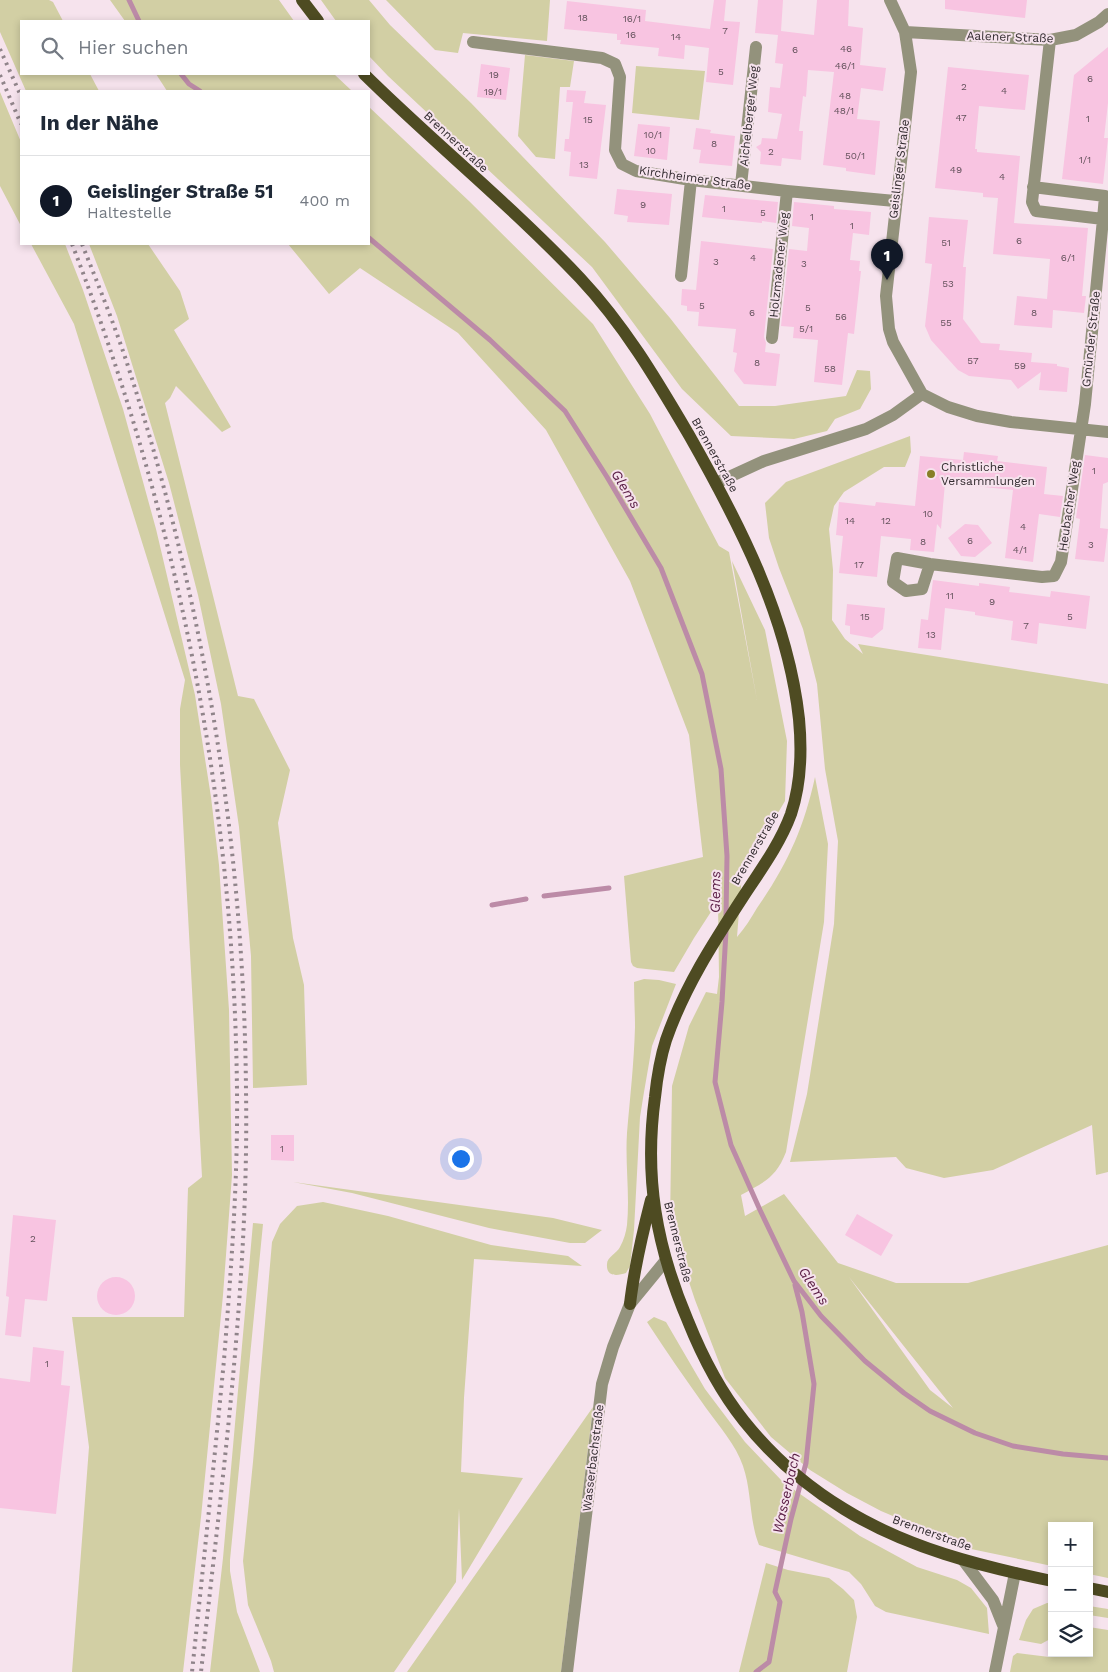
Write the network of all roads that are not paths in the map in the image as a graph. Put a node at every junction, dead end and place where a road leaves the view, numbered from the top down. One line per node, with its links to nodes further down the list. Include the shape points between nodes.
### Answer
1 (302, 0): 4 (main road)
2 (890, 0): 5 (street, Geislinger Straße)
3 (1108, 14): 6 (street, Aalener Straße, via 1076,36)
4 (317, 20)
5 (905, 32): 6 (street, Aalener Straße); 14 (street, Geislinger Straße, via 910,72)
6 (1050, 40): 12 (street)
7 (473, 42): 10 (street, Kirchheimer Straße, via 602,58 615,64 620,77 615,150 622,164 636,171)
8 (756, 47): 11 (street, Aichelberger Weg)
9 (365, 75): 21 (main road, Brennerstraße, via 543,242 614,318 640,353)
10 (691, 180): 11 (street, Kirchheimer Straße); 16 (street)
11 (741, 185): 13 (street, Kirchheimer Straße)
12 (1033, 188): 15 (street, via 1032,202 1036,211); 15 (street, Gmünder Straße, via 1105,196)
13 (787, 191): 14 (street, Kirchheimer Straße); 17 (street, Holzmadener Weg)
14 (895, 201): 18 (street, Geislinger Straße, via 886,296 889,329 900,358)
15 (1103, 219): 19 (street, Gmünder Straße)
16 (681, 276)
17 (772, 338)
18 (922, 394): 19 (street, via 977,416); 21 (street, via 893,415 866,428 764,461)
19 (1080, 430): 20 (street); 22 (street, Heubacher Weg, via 1062,562 1054,576)
20 (1108, 432)
21 (716, 483): 23 (main road, Brennerstraße, via 761,576 786,654 796,698 801,755 798,788 788,819 767,860 710,948 684,996 666,1041 651,1123)
22 (930, 564)
23 (652, 1196): 24 (main road, Brennerstraße); 25 (main road, via 635,1265)
24 (666, 1260): 25 (street, Wasserbachstraße); 26 (main road, Brennerstraße, via 698,1347 719,1385 741,1417 787,1467 817,1492 870,1525)
25 (630, 1304): 32 (street, Wasserbachstraße, via 602,1384)
26 (963, 1560): 27 (main road, Brennerstraße); 31 (street, via 993,1600)
27 (1015, 1573): 28 (main road, Brennerstraße); 31 (street)
28 (1048, 1579)
29 (1093, 1589): 30 (main road)
30 (1108, 1592)
31 (1004, 1628): 33 (street)
32 (567, 1672)
33 (995, 1672)

